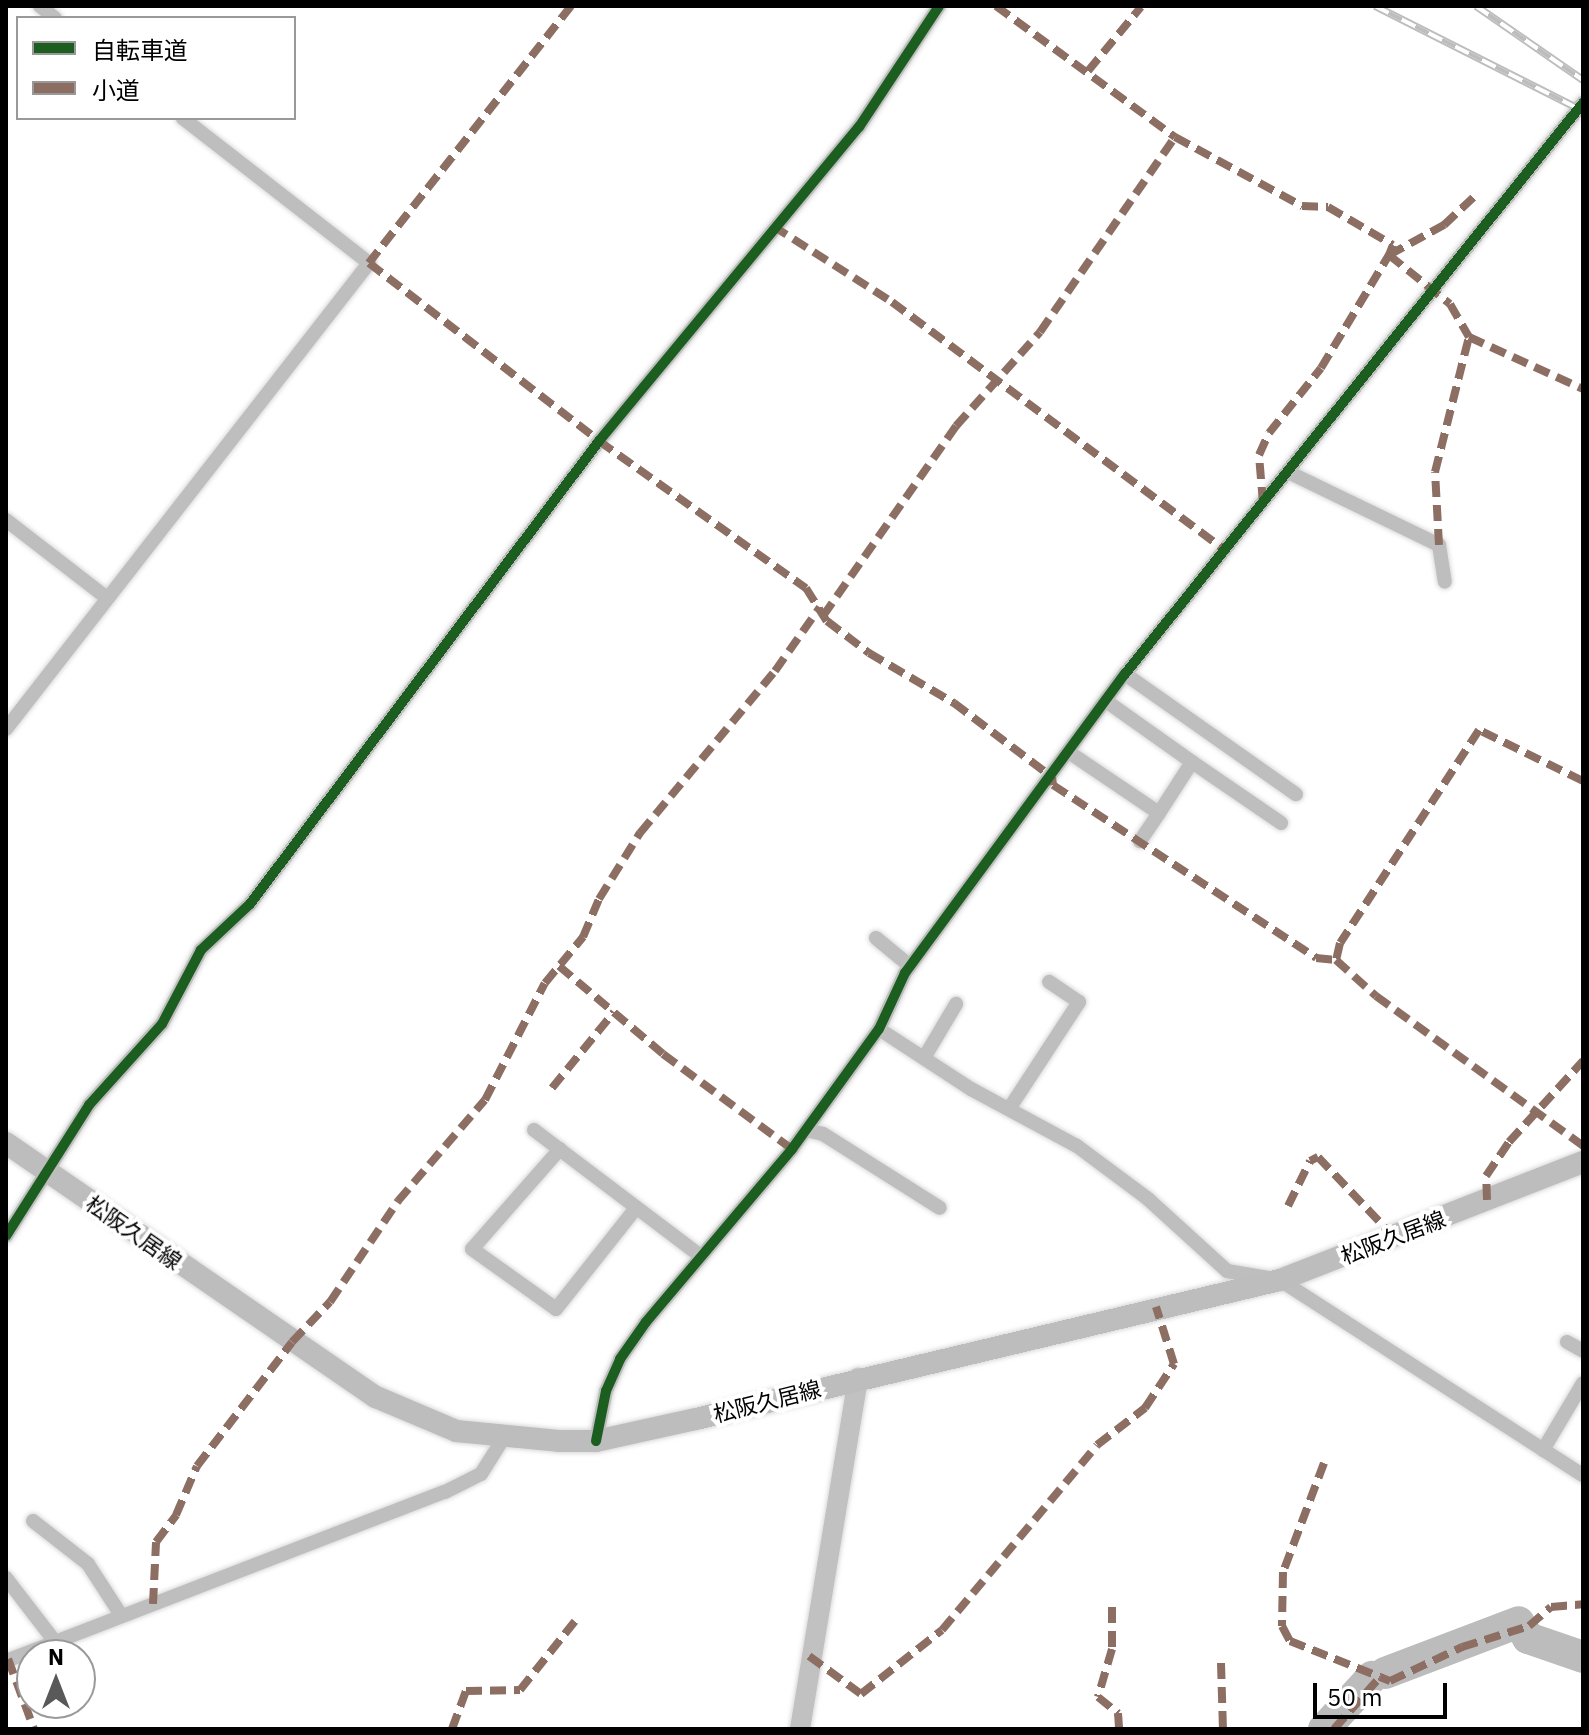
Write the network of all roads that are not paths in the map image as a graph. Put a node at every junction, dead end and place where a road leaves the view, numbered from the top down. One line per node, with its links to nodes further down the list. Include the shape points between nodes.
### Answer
1 (939, 6): 29 (street, via 859,127 599,441 250,904 201,950 162,1024 89,1105)
2 (1583, 103): 4 (street)
3 (186, 120): 7 (street, via 369,263)
4 (1288, 472): 6 (street, via 1439,545); 8 (street)
5 (6, 520): 7 (street)
6 (1445, 582)
7 (107, 598): 10 (street)
8 (1125, 674): 9 (street); 13 (street)
9 (1106, 701): 11 (street); 12 (street)
10 (6, 729)
11 (1070, 753): 14 (street); 18 (street)
12 (1192, 762): 14 (street); 15 (street)
13 (1296, 794)
14 (1159, 813): 16 (street)
15 (1281, 823)
16 (1140, 841)
17 (876, 938): 18 (street)
18 (910, 966): 21 (street)
19 (1049, 982): 23 (street, via 1079,1002)
20 (956, 1004): 22 (street)
21 (879, 1029): 22 (street); 25 (street)
22 (924, 1058): 23 (street)
23 (1009, 1109): 34 (street, via 1077,1146 1148,1199 1227,1271)
24 (534, 1130): 27 (street)
25 (806, 1130): 31 (street, via 823,1134); 33 (street, via 760,1193)
26 (6, 1143): 29 (main road, 松阪久居線)
27 (560, 1149): 30 (street); 30 (street, via 472,1249 556,1309)
28 (1583, 1162): 34 (main road, 松阪久居線)
29 (49, 1173): 32 (street); 39 (main road, 松阪久居線, via 376,1397 456,1431)
30 (636, 1208): 33 (street)
31 (940, 1208)
32 (6, 1236)
33 (699, 1255): 40 (street, via 620,1359 606,1391)
34 (1280, 1280): 37 (main road, 松阪久居線); 41 (street)
35 (1567, 1342): 36 (street)
36 (1583, 1351)
37 (858, 1378): 40 (main road, 松阪久居線); 47 (street)
38 (1583, 1383): 41 (street)
39 (503, 1439): 40 (main road, 松阪久居線); 45 (street, via 481,1474 445,1492)
40 (596, 1441)
41 (1543, 1450): 42 (street)
42 (1583, 1475)
43 (33, 1521): 45 (street, via 88,1564)
44 (6, 1578): 46 (street)
45 (121, 1615): 46 (street)
46 (53, 1639)
47 (800, 1729)

